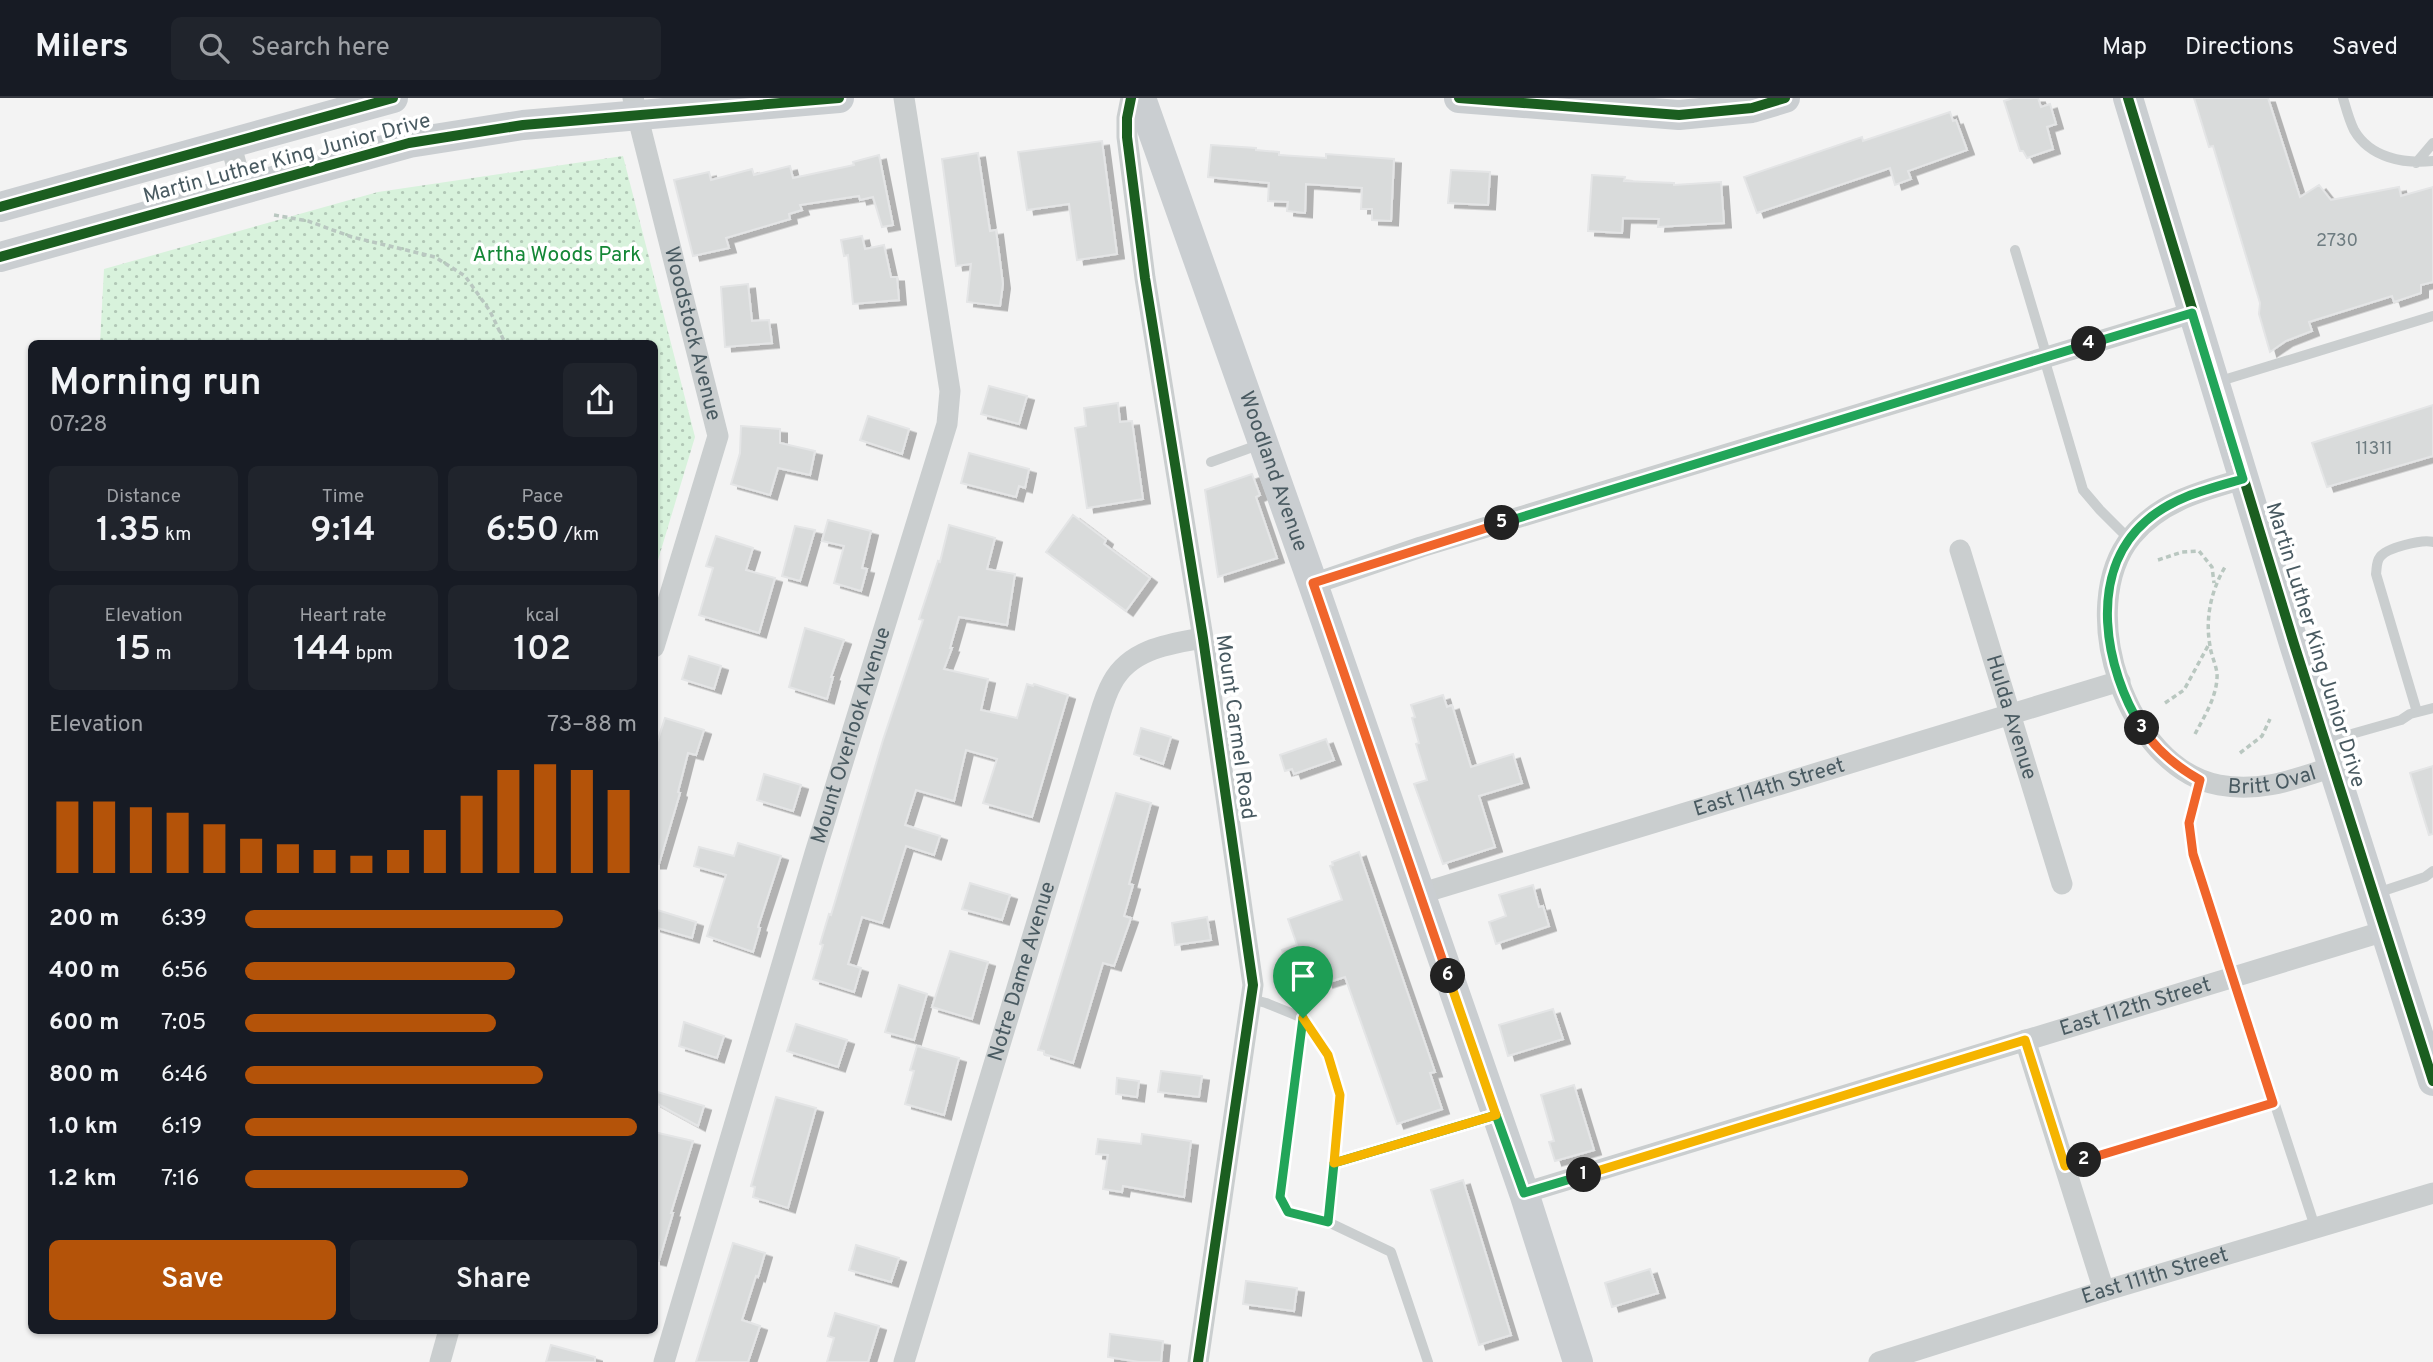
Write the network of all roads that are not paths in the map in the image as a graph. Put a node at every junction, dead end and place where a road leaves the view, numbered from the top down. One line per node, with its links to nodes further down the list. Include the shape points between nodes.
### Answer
1 (393, 98): 12 (main road, Martin Luther King Junior Drive)
2 (839, 98): 11 (main road, Martin Luther King Junior Drive)
3 (904, 98): 61 (street, Mount Overlook Avenue, via 950,391 947,424)
4 (1131, 98): 32 (street, Mount Carmel Road, via 1127,136 1145,278)
5 (1142, 98): 24 (main road, Woodland Avenue)
6 (1459, 98): 10 (main road, via 1679,115)
7 (1785, 98): 10 (main road, via 1752,108)
8 (2343, 98): 15 (lane, via 2360,138 2382,155)
9 (2127, 103): 20 (main road, Martin Luther King Junior Drive)
10 (1694, 106)
11 (636, 107): 16 (main road, Martin Luther King Junior Drive, via 408,143); 31 (street, Woodstock Avenue, via 718,436)
12 (230, 142): 16 (street); 17 (main road, Martin Luther King Junior Drive)
13 (2433, 143): 15 (lane)
14 (2433, 161): 15 (lane)
15 (2416, 163)
16 (243, 189): 19 (main road, Martin Luther King Junior Drive)
17 (0, 207)
18 (2015, 250): 22 (lane)
19 (0, 257)
20 (2192, 313): 22 (street); 23 (main road, Martin Luther King Junior Drive)
21 (2433, 316): 23 (lane)
22 (2045, 358): 27 (lane, via 2084,490); 30 (street)
23 (2214, 383): 26 (main road, Martin Luther King Junior Drive)
24 (1264, 444): 25 (lane); 30 (main road, Woodland Avenue)
25 (1211, 462)
26 (2243, 479): 27 (street, Britt Oval, via 2173,502); 37 (main road, Martin Luther King Junior Drive)
27 (2129, 539): 33 (street, Britt Oval, via 2111,577 2107,611)
28 (2433, 542): 35 (lane, via 2420,541 2388,551 2380,556 2376,574)
29 (1960, 550): 36 (street, Hulda Avenue)
30 (1313, 583): 41 (main road, Woodland Avenue)
31 (658, 634)
32 (1203, 638): 45 (street, Mount Carmel Road, via 1253,985); 62 (street, Notre Dame Avenue, via 1150,649 1123,667 1112,683)
33 (2120, 681): 36 (street, East 114th Street); 38 (street, Britt Oval, via 2149,738 2164,755)
34 (2433, 708): 35 (lane)
35 (2417, 712): 37 (lane)
36 (2010, 715): 40 (street, Hulda Avenue); 41 (street, East 114th Street)
37 (2329, 754): 38 (street, Britt Oval, via 2275,785 2232,787); 42 (main road, Martin Luther King Junior Drive)
38 (2200, 780): 44 (lane, via 2190,840)
39 (2433, 871): 42 (lane)
40 (2062, 884)
41 (1419, 894): 51 (main road, Woodland Avenue)
42 (2373, 894): 43 (main road, Martin Luther King Junior Drive)
43 (2385, 931): 44 (street, East 112th Street); 47 (main road, Martin Luther King Junior Drive)
44 (2233, 978): 48 (street, East 112th Street); 50 (lane)
45 (1251, 999): 46 (lane); 63 (street, Mount Carmel Road)
46 (1303, 1018): 52 (lane, via 1328,1055 1340,1095); 56 (lane, via 1280,1197 1288,1212)
47 (2426, 1035): 49 (main road, Martin Luther King Junior Drive)
48 (2025, 1040): 53 (street); 54 (street, East 112th Street)
49 (2433, 1081)
50 (2273, 1103): 53 (lane); 57 (lane)
51 (1496, 1115): 52 (lane); 54 (main road, Woodland Avenue)
52 (1334, 1163): 56 (lane)
53 (2065, 1166): 58 (street)
54 (1524, 1193): 65 (main road, Woodland Avenue)
55 (2433, 1193): 57 (street, East 111th Street)
56 (1328, 1222): 64 (lane, via 1391,1252)
57 (2316, 1230): 58 (street, East 111th Street)
58 (2104, 1291): 66 (street, East 111th Street)
59 (448, 1334): 60 (street)
60 (440, 1362)
61 (664, 1362)
62 (904, 1362)
63 (1198, 1362)
64 (1428, 1362)
65 (1578, 1362)
66 (1879, 1362)

